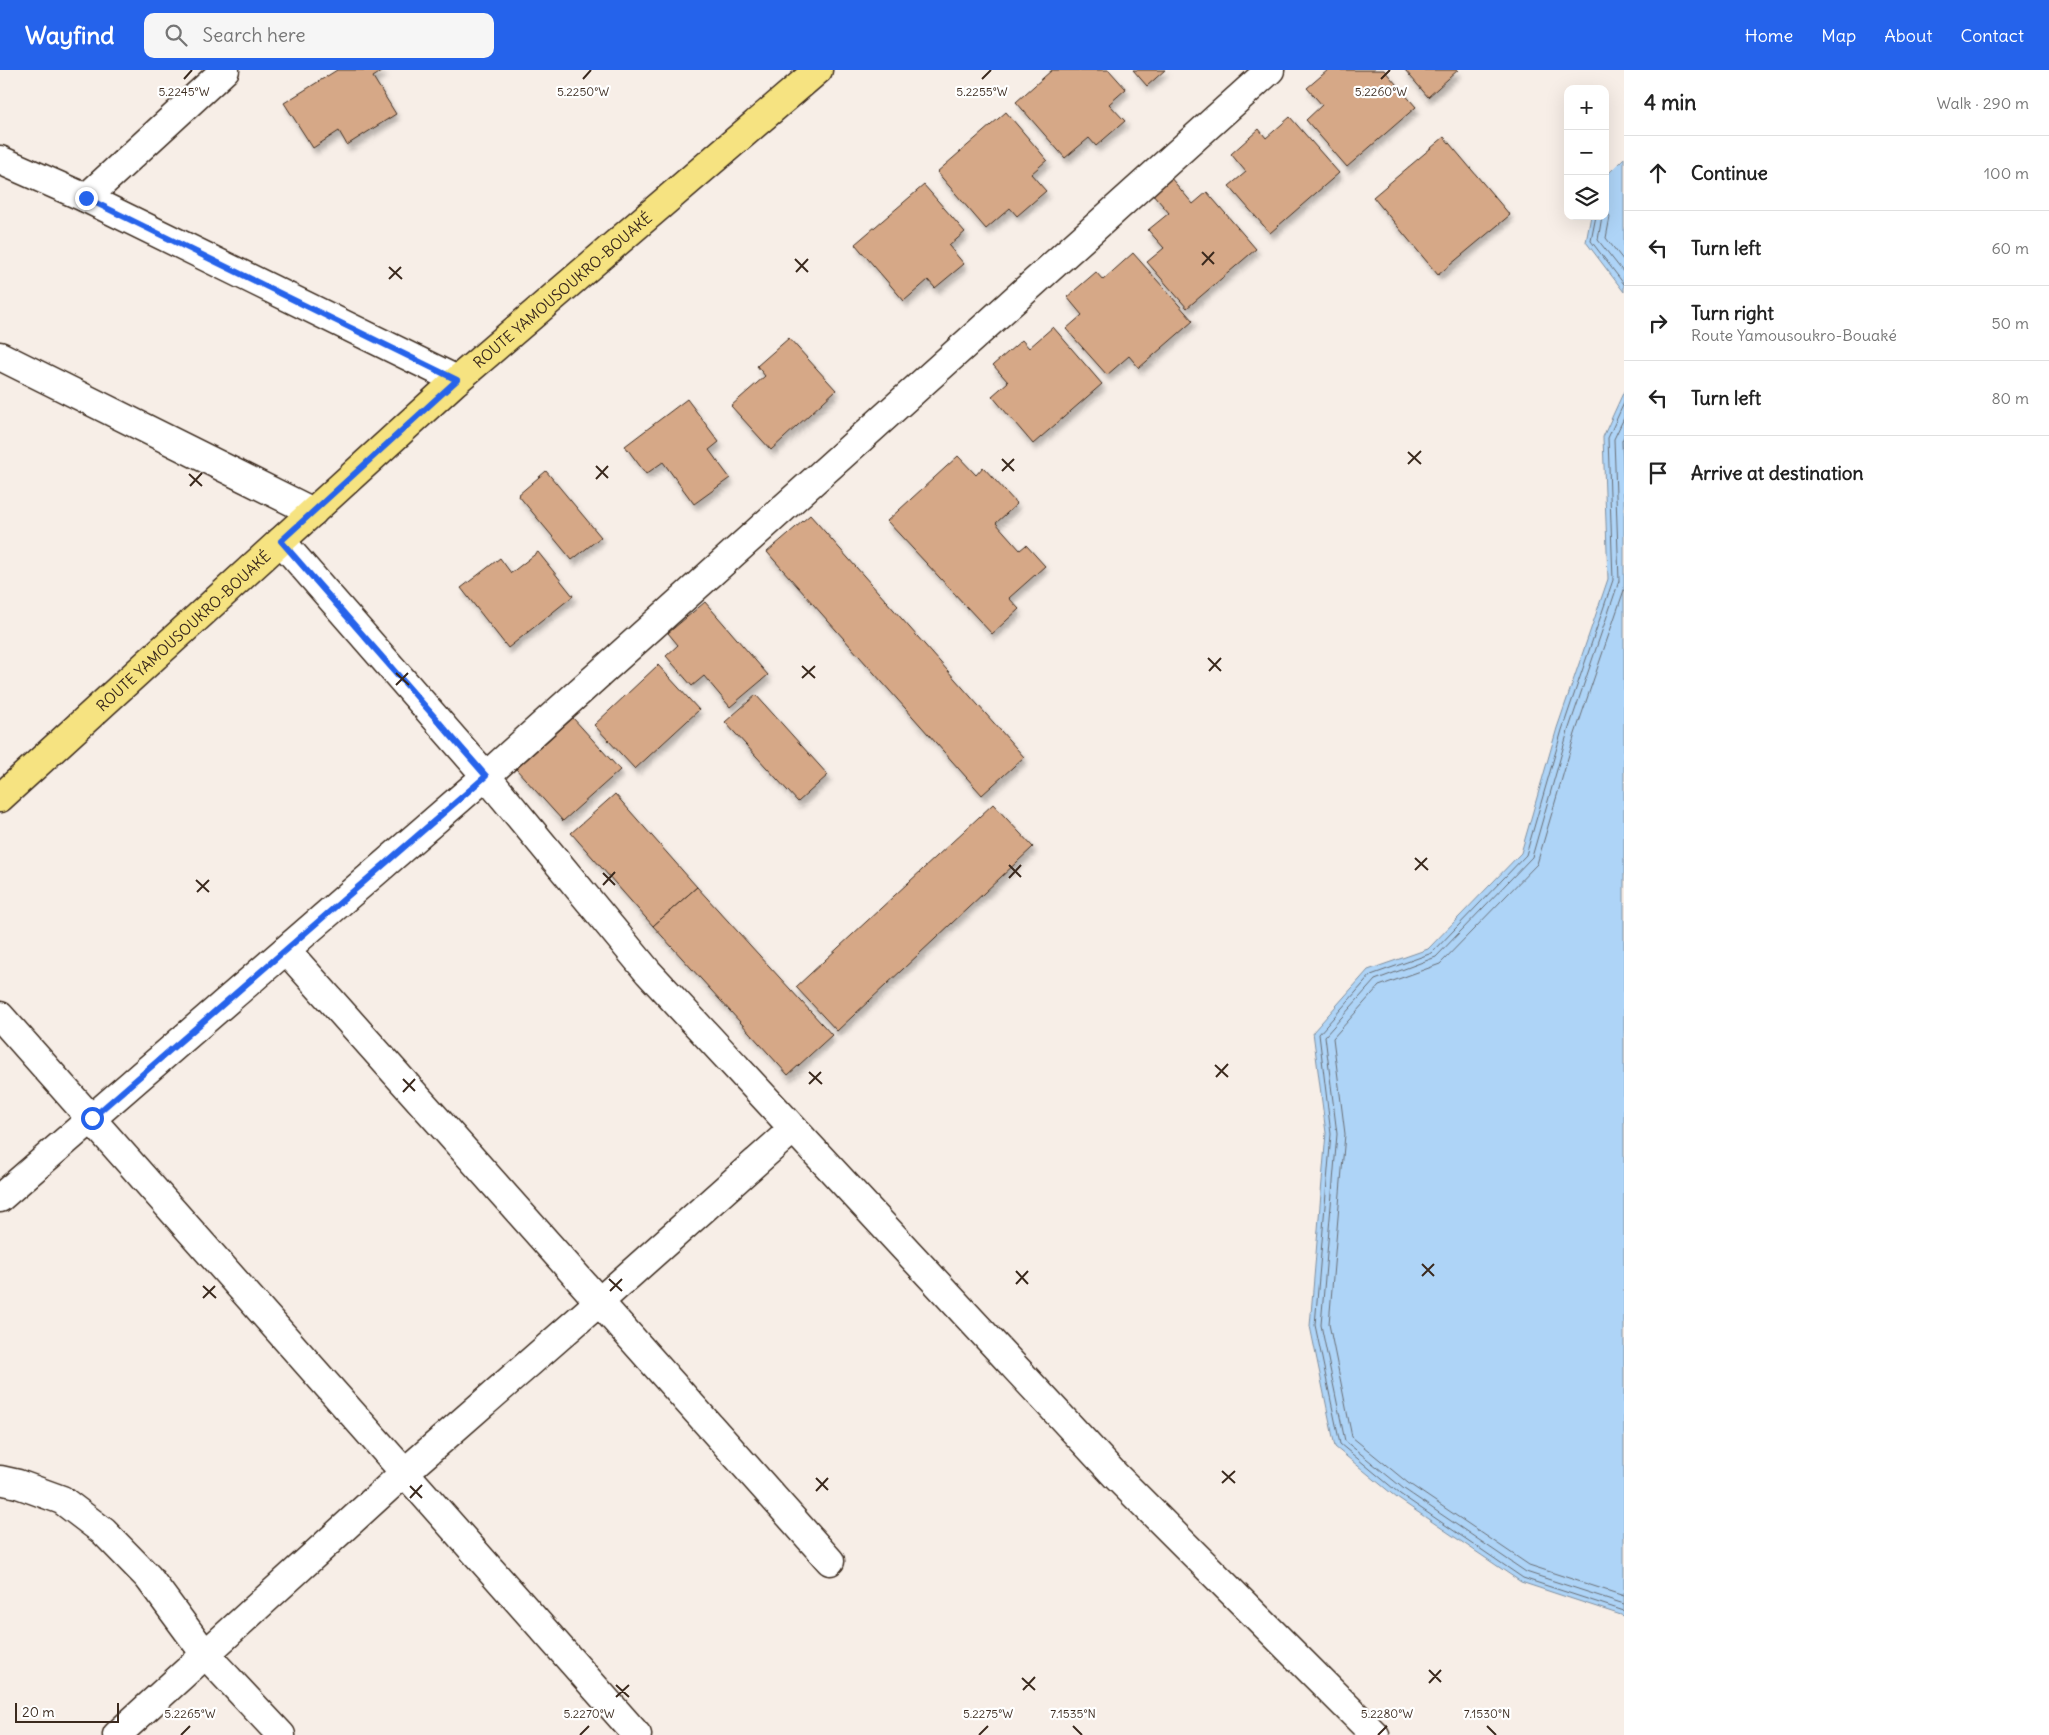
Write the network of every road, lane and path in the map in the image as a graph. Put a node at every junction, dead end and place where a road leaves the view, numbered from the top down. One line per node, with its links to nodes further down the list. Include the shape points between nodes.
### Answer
1 (225, 70): 5 (street)
2 (818, 70): 7 (main road, ROUTE YAMOUSOUKRO-BOUAKÉ)
3 (1270, 70): 10 (street)
4 (0, 160): 5 (street)
5 (86, 198): 7 (street)
6 (0, 356): 8 (street)
7 (457, 380): 8 (main road, ROUTE YAMOUSOUKRO-BOUAKÉ)
8 (313, 512): 9 (main road, ROUTE YAMOUSOUKRO-BOUAKÉ)
9 (281, 541): 10 (street); 11 (main road, ROUTE YAMOUSOUKRO-BOUAKÉ)
10 (486, 776): 12 (street); 15 (street, via 648,972)
11 (0, 798)
12 (286, 950): 14 (street); 17 (street)
13 (0, 1016): 14 (street)
14 (92, 1118): 16 (street); 18 (street)
15 (793, 1129): 17 (street); 25 (street, via 1116,1476)
16 (0, 1198)
17 (599, 1302): 18 (street); 20 (street)
18 (405, 1472): 21 (street); 24 (street)
19 (0, 1480): 21 (street, via 62,1500 104,1532 148,1577)
20 (830, 1560)
21 (205, 1654): 22 (street); 23 (street)
22 (117, 1735)
23 (281, 1735)
24 (637, 1735)
25 (1375, 1735)

